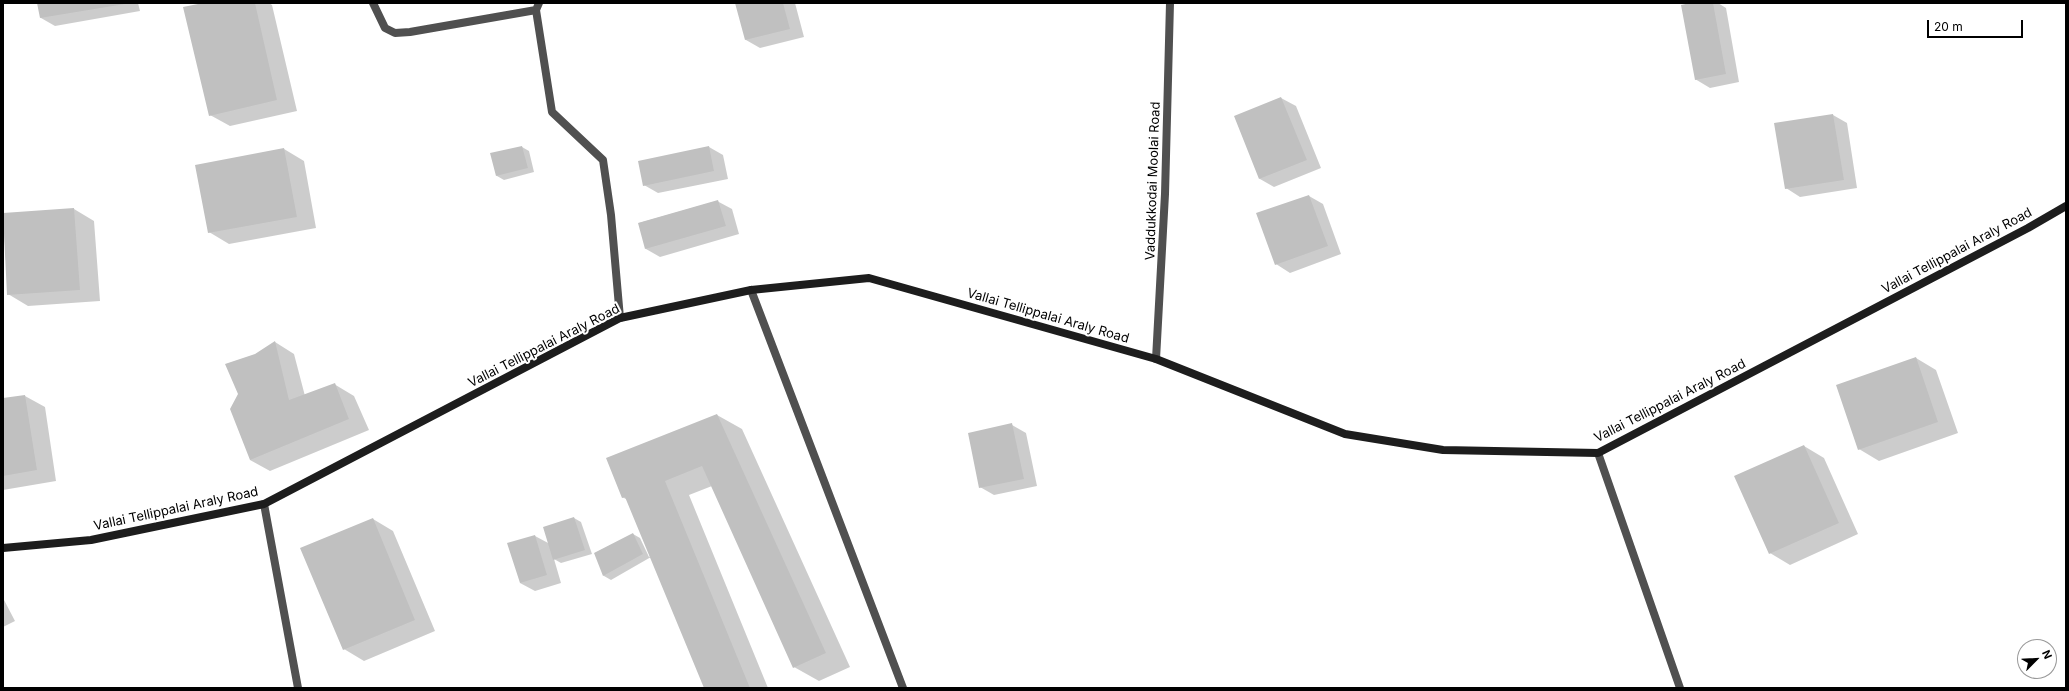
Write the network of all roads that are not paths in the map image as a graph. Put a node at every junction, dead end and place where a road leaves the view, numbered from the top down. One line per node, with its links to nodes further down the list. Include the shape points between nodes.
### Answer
1 (373, 3): 3 (street, via 385,28 395,33)
2 (1170, 3): 7 (street, Vaddukkodai Moolai Road, via 1166,194)
3 (537, 6): 6 (street, via 552,112 603,160 611,215)
4 (2066, 206): 8 (main road, Vallai Tellippalai Araly Road)
5 (751, 290): 6 (main road, Vallai Tellippalai Araly Road); 7 (main road, Vallai Tellippalai Araly Road, via 869,278); 12 (street)
6 (620, 318): 9 (main road, Vallai Tellippalai Araly Road)
7 (1156, 359): 8 (main road, Vallai Tellippalai Araly Road, via 1345,434 1443,450)
8 (1598, 453): 13 (street)
9 (264, 504): 10 (main road, Vallai Tellippalai Araly Road, via 91,540); 11 (street)
10 (3, 548)
11 (298, 688)
12 (903, 688)
13 (1680, 688)

